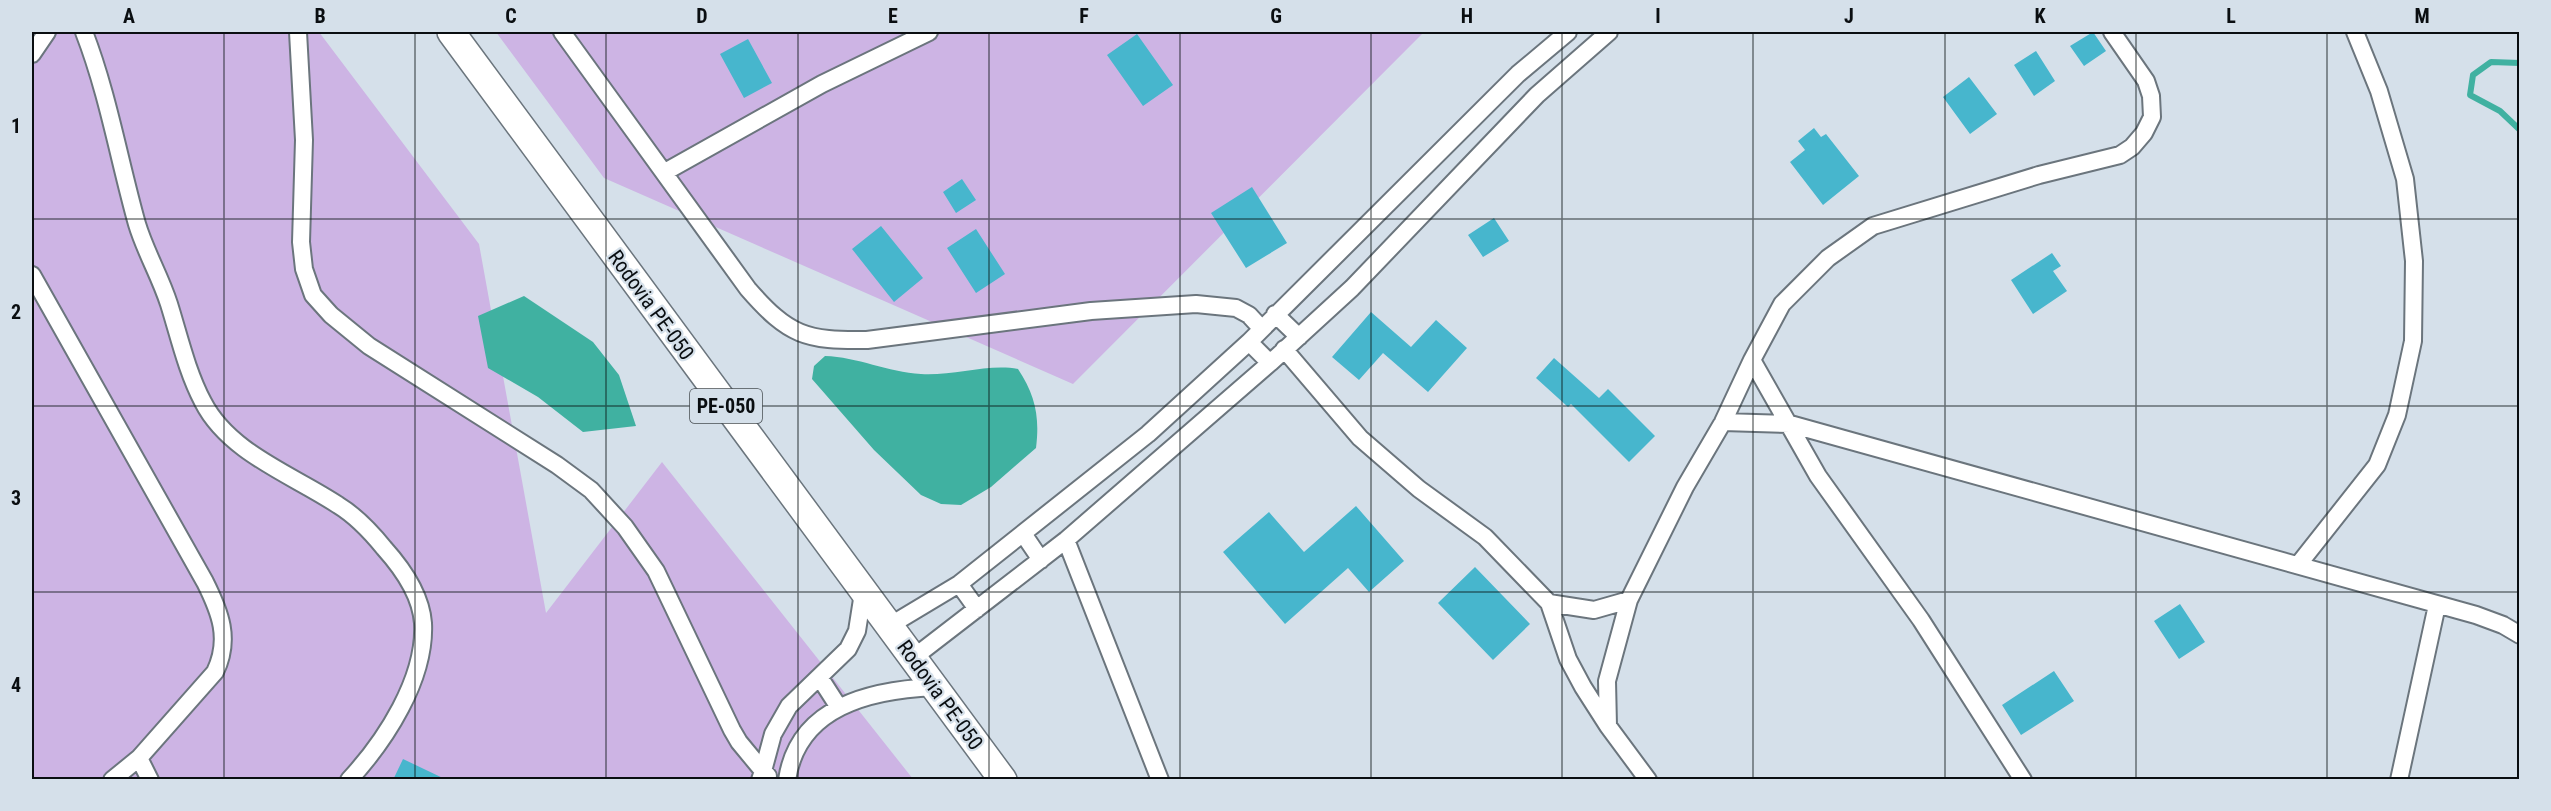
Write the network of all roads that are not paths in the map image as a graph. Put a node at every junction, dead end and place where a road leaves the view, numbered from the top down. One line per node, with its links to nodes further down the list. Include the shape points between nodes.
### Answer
1 (46, 32): 11 (street)
2 (84, 32): 44 (street, via 138,227 160,277 203,403 221,428 253,453 361,522 404,573 416,599 423,631 415,672 393,725)
3 (298, 32): 41 (street, via 304,140 301,242 313,295 369,346 591,490 625,527 656,571 739,742)
4 (451, 32): 28 (main road, Rodovia PE-050 / PE-050)
5 (562, 32): 12 (street)
6 (929, 32): 12 (street, via 822,84)
7 (1568, 32): 14 (street, via 1518,74)
8 (1609, 32): 16 (street, via 1537,95 1352,288)
9 (2112, 32): 19 (street, via 2146,81 2151,96 2152,117 2132,147 2120,155 2039,175 1873,226 1828,258 1782,304)
10 (2355, 32): 26 (street, via 2379,91 2405,179 2414,261 2413,341 2397,415 2378,465)
11 (32, 54)
12 (665, 172): 15 (street, via 770,314 812,338 867,340 1091,311 1196,303 1236,308)
13 (32, 275): 40 (street, via 205,582 223,626 222,654 215,672)
14 (1275, 314): 15 (street); 16 (street)
15 (1261, 328): 17 (street)
16 (1299, 337): 18 (street)
17 (1249, 342): 20 (street); 23 (street, via 1148,434)
18 (1284, 349): 20 (street); 30 (street, via 1360,438 1419,489 1485,537)
19 (1752, 360): 21 (street); 22 (street)
20 (1270, 363): 24 (street)
21 (1724, 422): 22 (street); 29 (street, via 1685,487)
22 (1790, 424): 26 (street); 49 (street, via 1818,476 1922,620)
23 (1024, 535): 25 (street); 27 (street)
24 (1066, 540): 25 (street); 47 (street)
25 (1041, 560): 32 (street)
26 (2298, 566): 31 (street)
27 (959, 584): 32 (street); 33 (street)
28 (863, 593): 33 (main road, Rodovia PE-050 / PE-050); 36 (street, via 857,631 848,649)
29 (1629, 600): 30 (street, via 1594,610); 39 (street, via 1607,681)
30 (1549, 603): 39 (street, via 1568,659)
31 (2437, 605): 34 (street, via 2476,615); 50 (street)
32 (977, 609): 35 (street)
33 (889, 626): 35 (main road, Rodovia PE-050 / PE-050)
34 (2520, 635)
35 (913, 658): 37 (main road, Rodovia PE-050 / PE-050)
36 (820, 678): 38 (street); 41 (street, via 780,719)
37 (934, 687): 38 (street, via 879,693); 46 (main road, Rodovia PE-050 / PE-050)
38 (838, 706): 45 (street, via 807,731 795,749)
39 (1608, 726): 48 (street)
40 (139, 758): 42 (street); 43 (street)
41 (765, 777)
42 (112, 780)
43 (150, 780)
44 (349, 780)
45 (787, 780)
46 (1003, 780)
47 (1160, 780)
48 (1648, 780)
49 (2023, 780)
50 (2399, 780)

